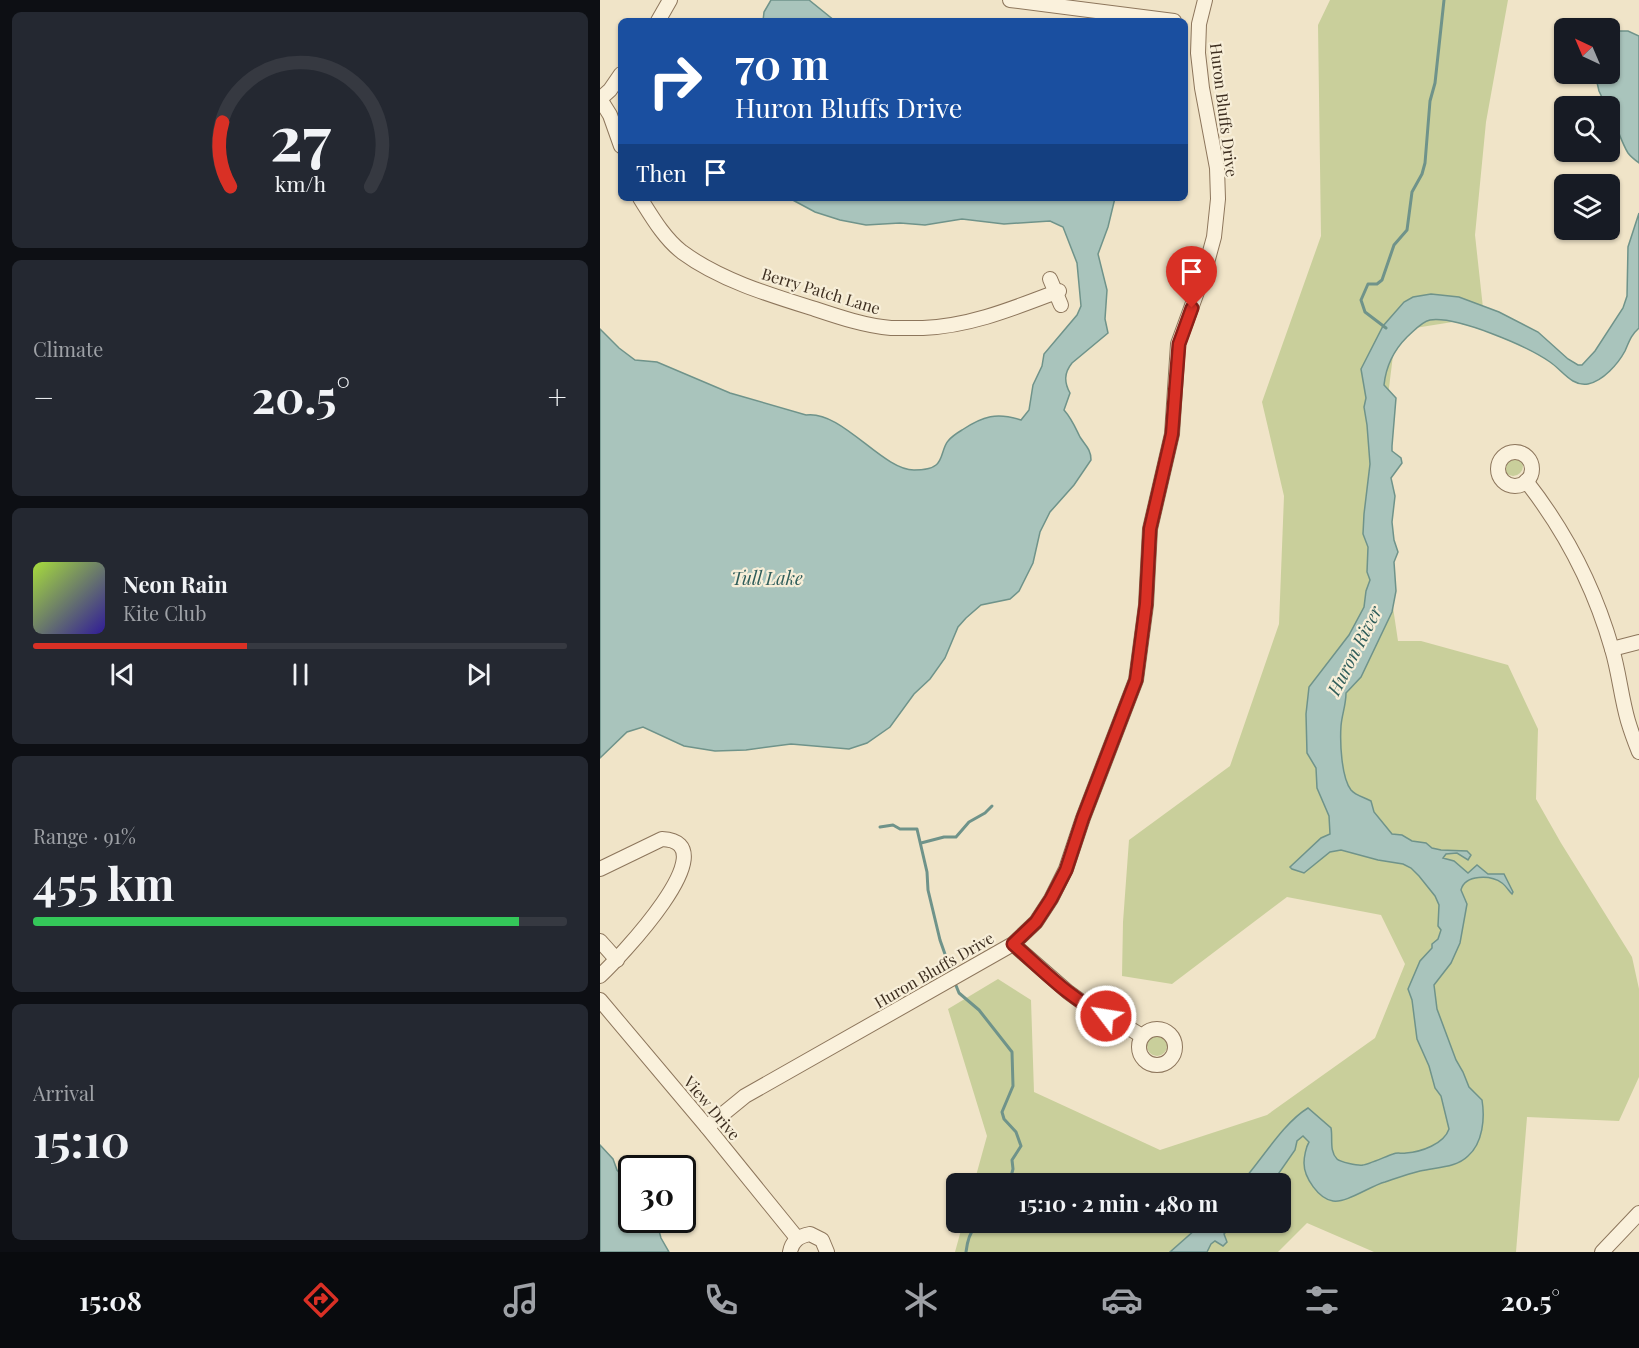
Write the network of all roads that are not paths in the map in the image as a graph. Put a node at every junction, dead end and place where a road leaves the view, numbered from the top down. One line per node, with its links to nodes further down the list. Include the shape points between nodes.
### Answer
1 (670, 0): 5 (street)
2 (1011, 0): 4 (street)
3 (1205, 0): 7 (street, Huron Bluffs Drive)
4 (1058, 2): 6 (street)
5 (660, 18)
6 (1151, 18)
7 (1192, 23): 19 (street, Huron Bluffs Drive, via 1217,168 1218,199 1214,237 1179,344 1172,434 1150,529 1147,594 1136,680 1066,870 1036,922)
8 (618, 78): 9 (street)
9 (600, 99): 10 (street)
10 (618, 138)
11 (642, 201): 12 (street, Berry Patch Lane, via 680,251 700,264 778,298 889,327 925,328 974,321 1058,296)
12 (1050, 279)
13 (1526, 481): 15 (street, via 1578,559)
14 (1639, 642): 15 (street)
15 (1612, 649): 16 (street, via 1628,722)
16 (1639, 752)
17 (600, 869): 20 (street, via 662,839 671,839 685,856 684,866 666,899)
18 (600, 941): 20 (street)
19 (1013, 944): 23 (street, via 1093,1010); 24 (street, Huron Bluffs Drive, via 746,1096)
20 (617, 960): 21 (street)
21 (600, 976)
22 (600, 1000): 24 (street, View Drive)
23 (1142, 1036)
24 (707, 1127): 26 (street, View Drive)
25 (1639, 1213): 29 (street)
26 (797, 1238): 27 (street); 28 (street, via 816,1236 826,1245)
27 (790, 1252)
28 (827, 1252)
29 (1603, 1252)

